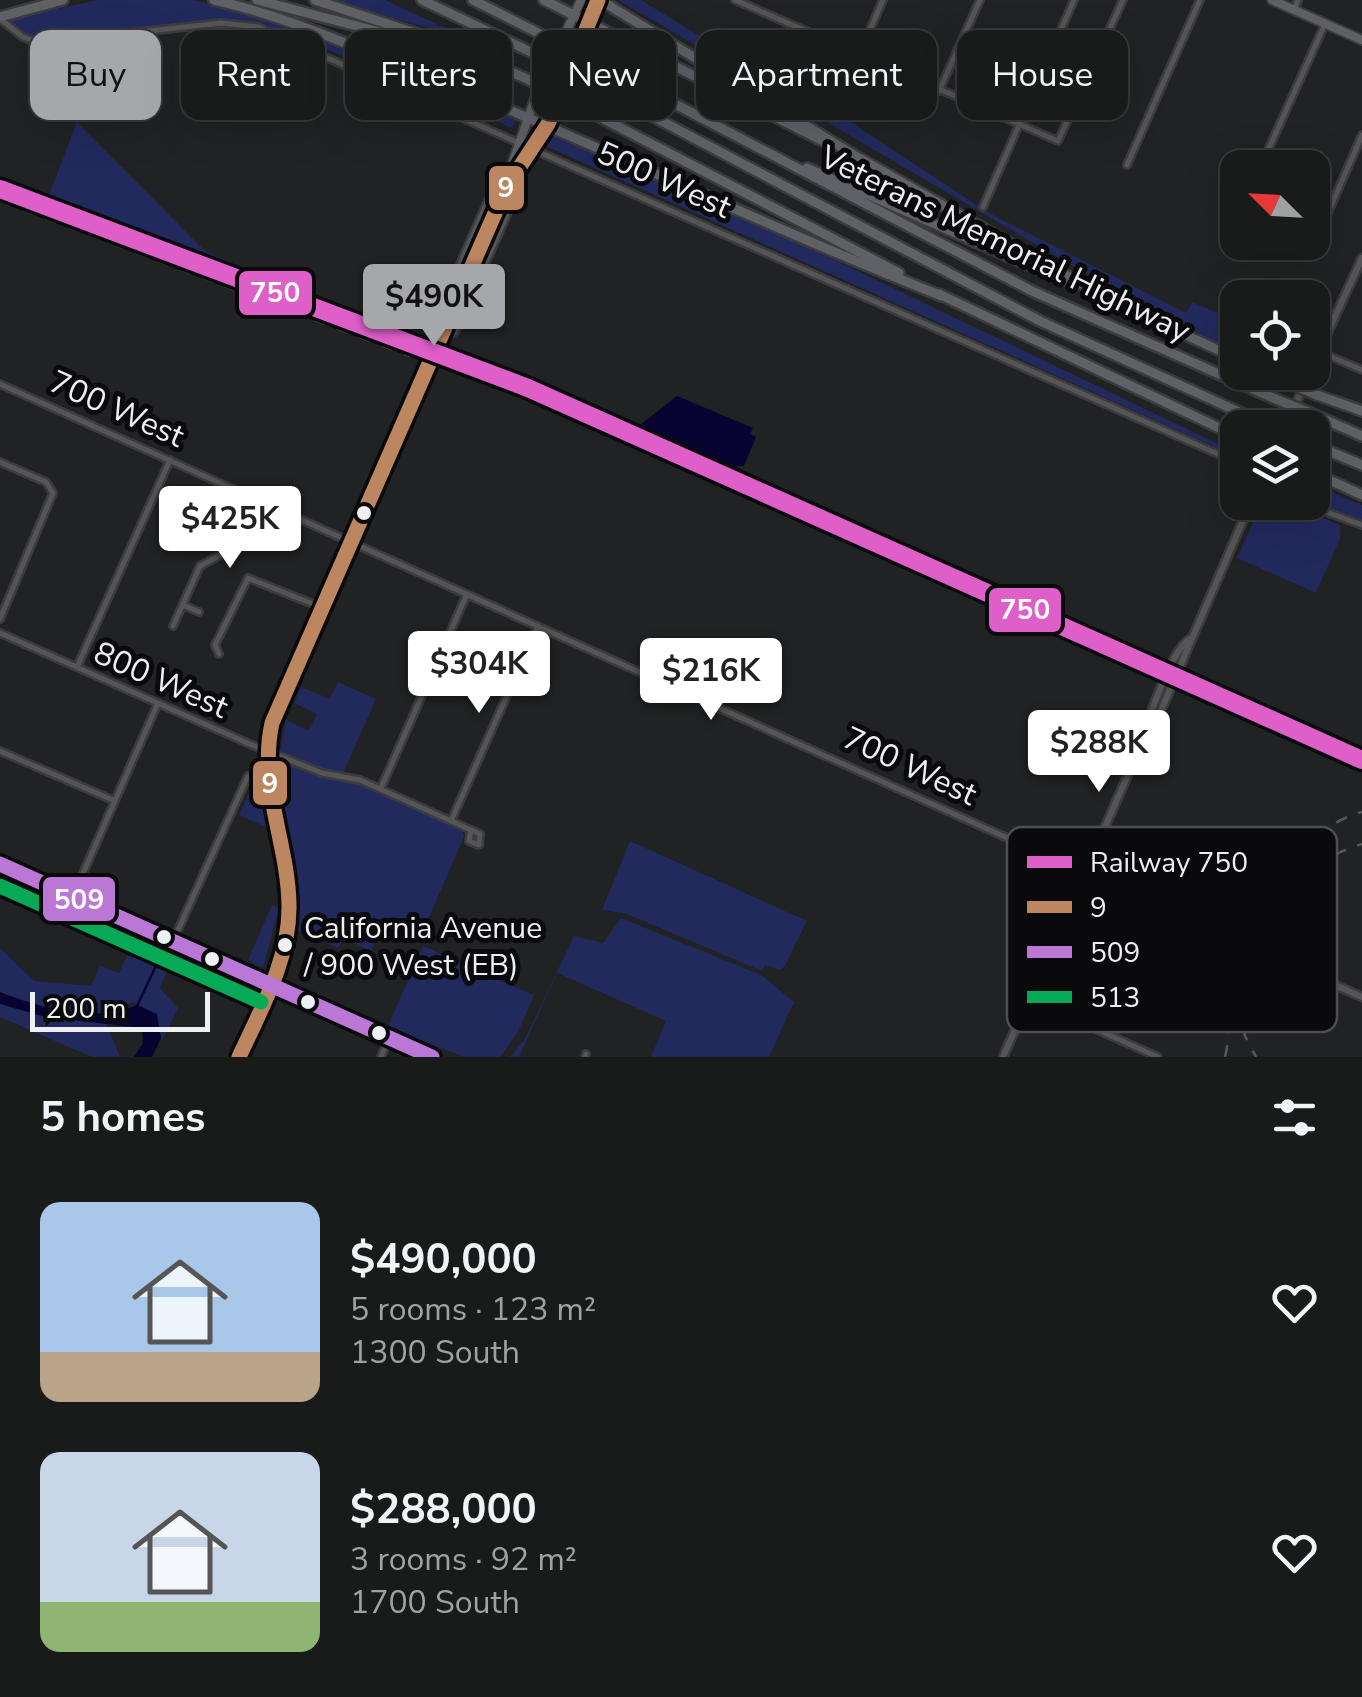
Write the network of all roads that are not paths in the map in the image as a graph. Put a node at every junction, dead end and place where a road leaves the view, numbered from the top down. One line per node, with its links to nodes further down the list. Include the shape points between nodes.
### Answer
1 (64, 0): 19 (highway)
2 (214, 0): 29 (highway, via 309,29)
3 (257, 0): 22 (highway)
4 (315, 0): 23 (highway)
5 (422, 0): 51 (highway, Veterans Memorial Highway, bridge, via 1040,321)
6 (472, 0): 32 (highway, Veterans Memorial Highway, bridge)
7 (544, 0): 18 (highway)
8 (581, 0): 18 (main road)
9 (735, 0): 24 (street)
10 (884, 0): 25 (street)
11 (980, 0): 28 (street)
12 (1074, 0): 31 (street)
13 (1122, 0): 31 (street, via 1058,141)
14 (1200, 0): 38 (street)
15 (1272, 0): 17 (main road)
16 (602, 2): 20 (main road); 37 (highway)
17 (1296, 5): 21 (main road)
18 (574, 14): 20 (highway); 29 (main road)
19 (0, 18): 34 (street, 500 West, via 41,43 221,23 258,28)
20 (589, 22): 30 (main road); 37 (highway)
21 (1325, 24): 26 (main road); 36 (street)
22 (372, 30)
23 (400, 30)
24 (803, 30)
25 (870, 30)
26 (1362, 40)
27 (512, 72): 43 (highway, bridge)
28 (939, 91): 31 (street)
29 (528, 116): 30 (highway); 34 (main road)
30 (544, 124): 35 (main road); 43 (highway)
31 (1019, 126): 40 (street)
32 (726, 133): 44 (highway); 54 (highway, Veterans Memorial Highway, bridge, via 1032,291)
33 (1362, 135): 41 (street)
34 (520, 140): 35 (street, 500 West); 39 (main road)
35 (533, 146): 39 (main road); 56 (street, 500 West)
36 (1268, 150)
37 (859, 158): 44 (highway)
38 (1127, 165)
39 (512, 175): 39 (street, via 497,180 434,323 437,331 455,332 518,190); 66 (main road, bridge)
40 (983, 207)
41 (1330, 208)
42 (1362, 258): 45 (street)
43 (942, 296): 53 (highway)
44 (1110, 300): 46 (highway)
45 (1330, 330)
46 (1220, 352)
47 (1330, 356): 48 (street)
48 (1362, 370)
49 (0, 384): 57 (street, 700 West)
50 (1305, 390): 52 (highway, bridge)
51 (1234, 410)
52 (1362, 412)
53 (1220, 428)
54 (1362, 436)
55 (1330, 452): 59 (highway)
56 (1220, 455)
57 (170, 460): 62 (street, 700 West); 78 (street)
58 (0, 462): 71 (street, via 48,484 53,496)
59 (1362, 465)
60 (1330, 479): 61 (highway)
61 (1362, 493)
62 (251, 496): 66 (street, 700 West); 68 (street, via 226,552 202,563)
63 (1330, 513): 65 (street)
64 (1243, 520): 86 (street)
65 (1362, 525)
66 (352, 540): 67 (street, 700 West); 69 (main road)
67 (467, 594): 73 (street, 700 West); 83 (street)
68 (183, 605): 70 (street); 72 (street)
69 (323, 608): 75 (street, via 248,578); 80 (main road)
70 (199, 612)
71 (0, 619)
72 (173, 626)
73 (538, 626): 85 (street); 88 (street, 700 West)
74 (0, 633): 78 (street, 800 West)
75 (215, 646): 76 (street); 77 (street)
76 (205, 648)
77 (219, 654)
78 (77, 667): 79 (street, 800 West)
79 (158, 703): 80 (street, 800 West); 84 (street)
80 (266, 750): 83 (street, 800 West); 92 (main road, via 290,901 286,937)
81 (0, 751): 84 (street)
82 (248, 776): 91 (street)
83 (380, 789): 85 (street, 800 West)
84 (115, 800): 90 (street)
85 (451, 822): 87 (street, 800 West)
86 (1105, 827)
87 (471, 830)
88 (1007, 838)
89 (0, 864): 90 (main road)
90 (73, 896): 91 (main road)
91 (174, 941): 92 (main road)
92 (268, 984): 97 (main road); 98 (main road)
93 (1337, 986): 94 (street, 700 West)
94 (1362, 997)
95 (1015, 1032): 101 (street)
96 (1102, 1032): 102 (street)
97 (389, 1038): 99 (street); 100 (main road)
98 (238, 1057)
99 (381, 1057)
100 (432, 1057)
101 (1004, 1057)
102 (1158, 1057)

